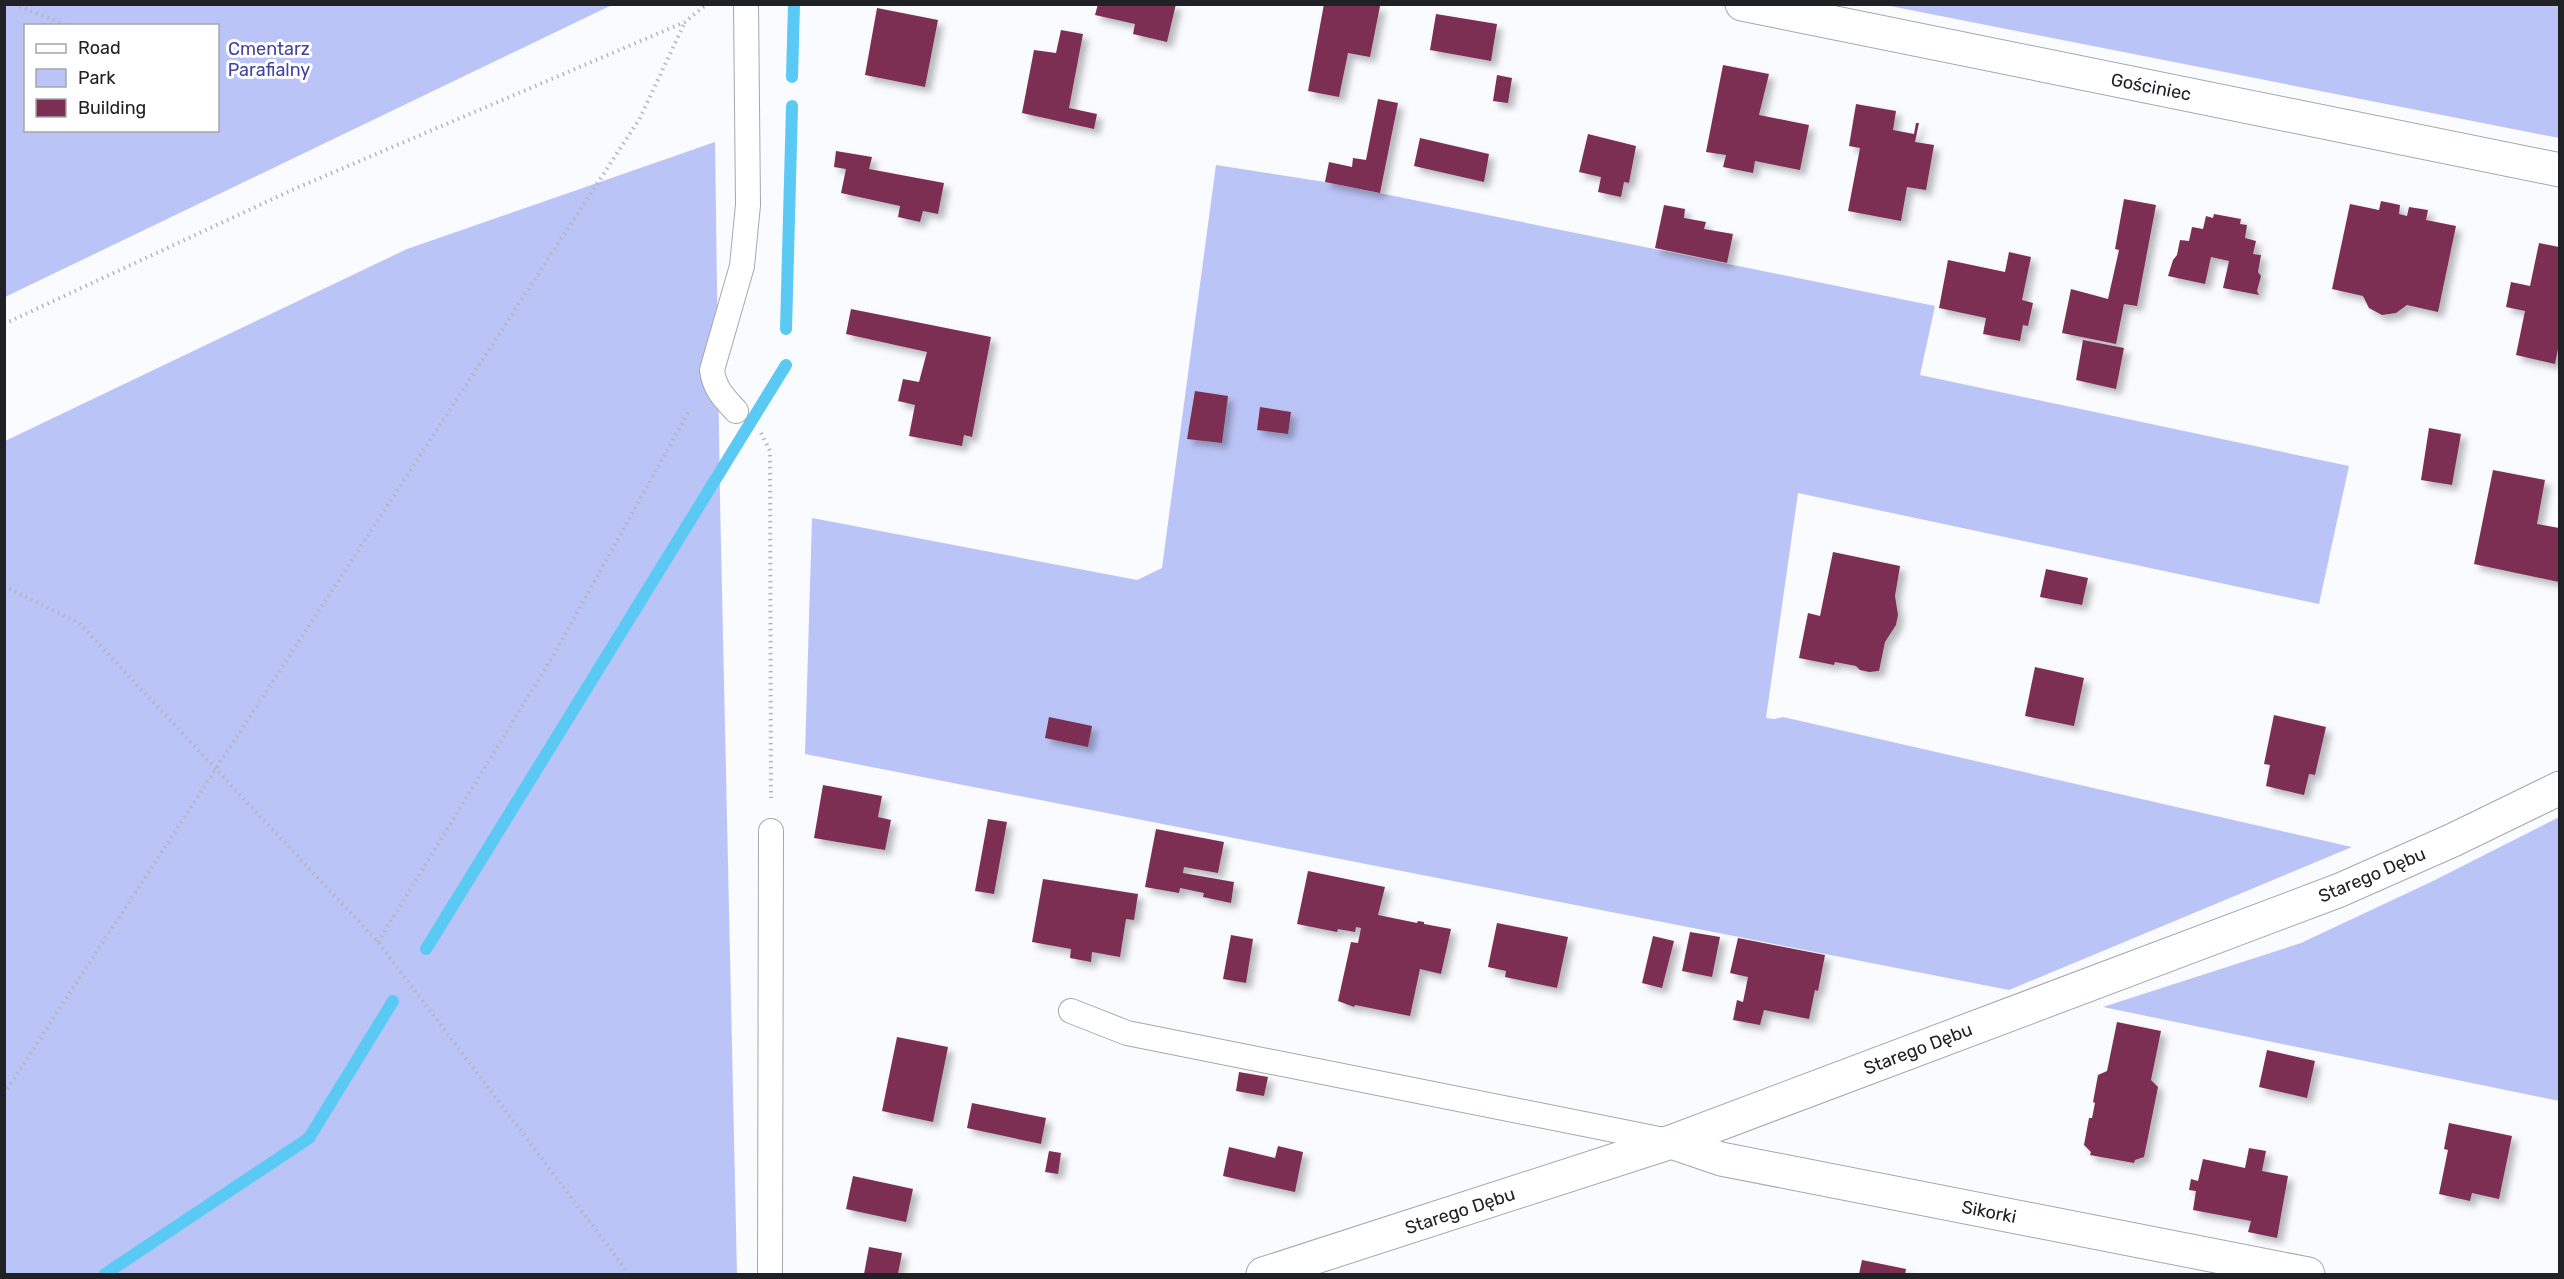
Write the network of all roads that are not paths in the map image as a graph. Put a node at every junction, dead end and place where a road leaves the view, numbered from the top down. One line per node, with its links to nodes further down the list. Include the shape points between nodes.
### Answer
1 (746, 4): 4 (lane, via 747,216 742,266 712,370 718,390)
2 (1742, 4): 3 (street, Gościniec)
3 (2559, 170)
4 (736, 411)
5 (2559, 788): 8 (street, Starego Dębu, via 2340,890)
6 (771, 831): 9 (lane)
7 (1071, 1011): 8 (lane, via 1127,1033)
8 (1671, 1142): 10 (street, Starego Dębu); 11 (street, Sikorki, via 1721,1159)
9 (770, 1275)
10 (1263, 1275)
11 (2308, 1275)

